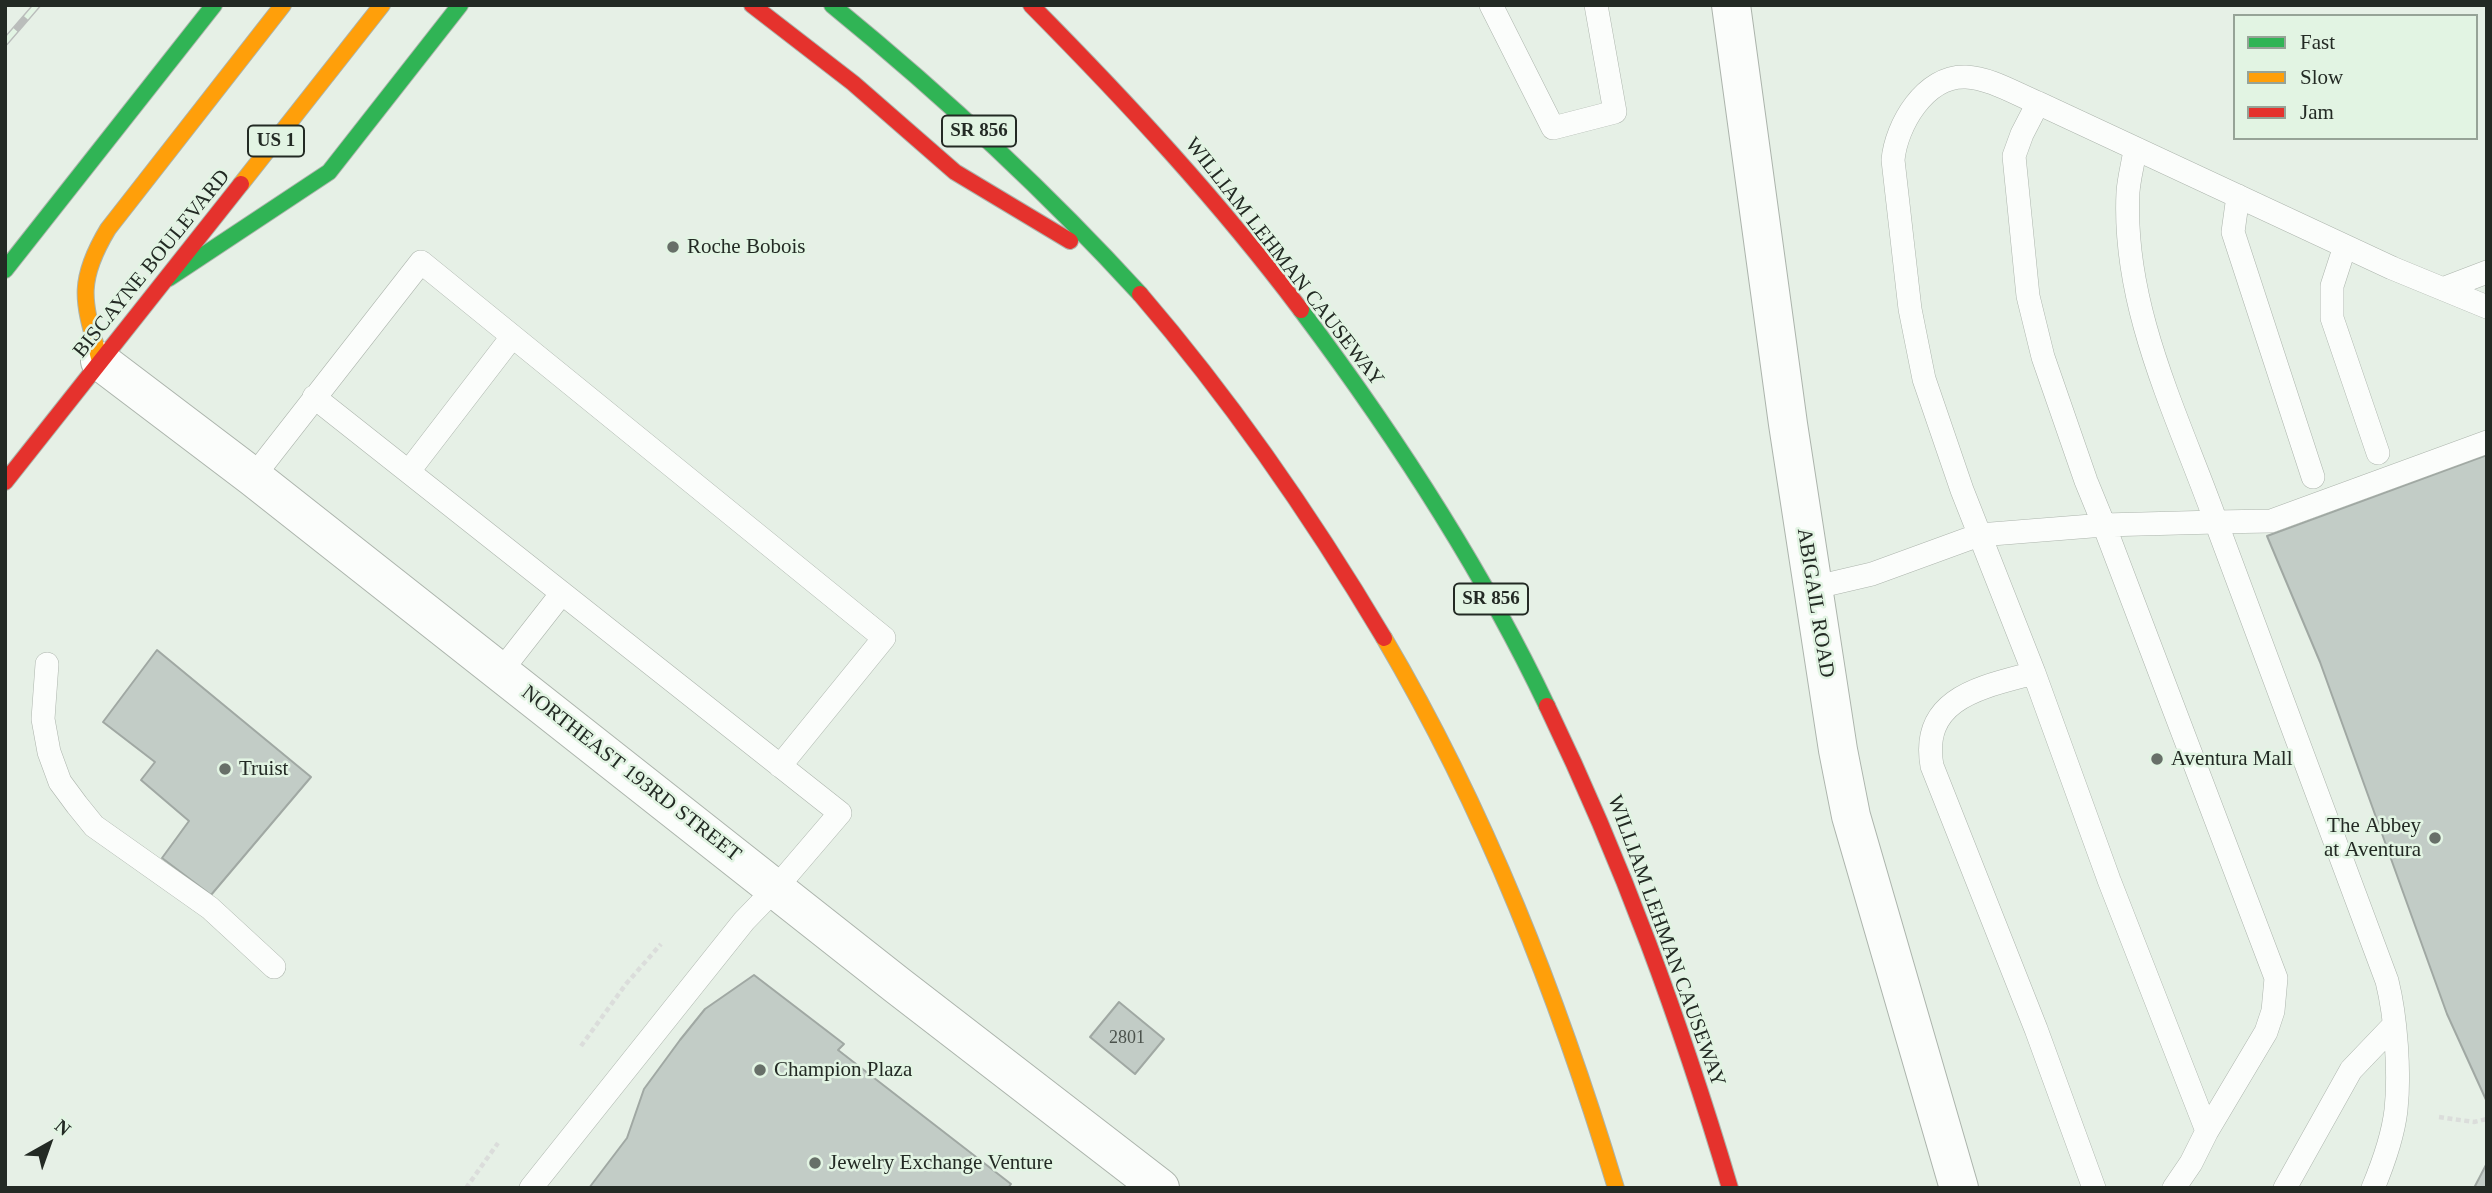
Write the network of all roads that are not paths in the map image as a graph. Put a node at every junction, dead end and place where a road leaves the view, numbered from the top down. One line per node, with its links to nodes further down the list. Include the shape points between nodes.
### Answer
1 (214, 5): 16 (main road)
2 (283, 5): 22 (main road, via 97,246 82,294)
3 (382, 5): 18 (main road, BISCAYNE BOULEVARD / US 1)
4 (460, 5): 18 (main road, via 329,172)
5 (752, 5): 15 (main road, via 853,83 955,172)
6 (832, 5): 15 (main road, SR 856, via 947,101)
7 (1031, 5): 46 (main road, WILLIAM LEHMAN CAUSEWAY / SR 856, via 1163,141 1261,259 1363,397 1484,587 1553,716 1618,861 1671,1003)
8 (1491, 5): 9 (lane, via 1553,128 1615,112)
9 (1596, 5)
10 (1731, 5): 33 (street, ABIGAIL ROAD)
11 (2038, 103): 12 (lane); 31 (lane, via 2014,156 2028,296 2043,357); 32 (lane, via 1983,81 1948,80 1914,106 1894,145 1915,345)
12 (2135, 150): 13 (lane); 30 (lane, via 2128,213 2142,318)
13 (2238, 196): 14 (lane); 28 (lane, via 2233,232)
14 (2345, 246): 19 (lane); 25 (lane, via 2332,286 2332,318)
15 (1115, 268): 45 (main road, SR 856, via 1255,438 1345,570 1424,707 1480,818 1540,958)
16 (5, 270)
17 (2487, 272): 19 (lane)
18 (169, 278): 22 (main road, BISCAYNE BOULEVARD / US 1)
19 (2445, 288): 20 (lane)
20 (2487, 307)
21 (512, 337): 23 (lane, via 421,262); 26 (lane); 38 (lane, via 884,638)
22 (100, 361): 27 (street, NORTHEAST 193RD STREET); 29 (main road, BISCAYNE BOULEVARD / US 1)
23 (314, 397): 26 (lane); 27 (lane)
24 (2487, 442): 30 (lane, via 2272,521)
25 (2378, 453)
26 (409, 471): 34 (lane)
27 (253, 477): 36 (street, NORTHEAST 193RD STREET)
28 (2313, 477)
29 (5, 482)
30 (2216, 522): 31 (lane); 41 (lane, via 2387,981)
31 (2104, 525): 32 (lane); 42 (lane, via 2276,978 2266,1032)
32 (1979, 535): 33 (lane, via 1872,574); 37 (lane)
33 (1812, 588): 47 (street, ABIGAIL ROAD, via 1852,816)
34 (562, 593): 36 (lane); 38 (lane)
35 (47, 664): 40 (lane, via 43,719 49,752 60,782 77,805 94,826 210,908)
36 (501, 671): 39 (street, NORTHEAST 193RD STREET)
37 (2034, 673): 42 (lane); 48 (lane, via 1961,696 1941,715 1929,747 1932,766)
38 (780, 766): 39 (lane, via 840,813)
39 (775, 889): 43 (street, NORTHEAST 193RD STREET); 44 (lane, via 744,921)
40 (274, 967)
41 (2393, 1026): 50 (lane, via 2351,1070); 51 (lane, via 2396,1111)
42 (2207, 1131): 49 (lane)
43 (1146, 1184)
44 (531, 1188)
45 (1616, 1188)
46 (1730, 1188)
47 (1959, 1188)
48 (2094, 1188)
49 (2174, 1188)
50 (2286, 1188)
51 (2373, 1188)

